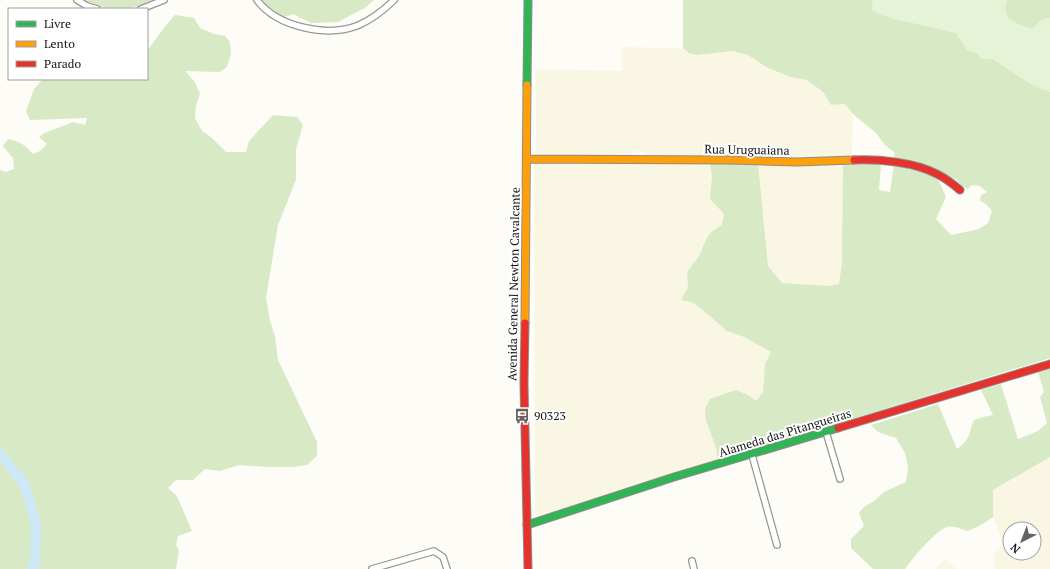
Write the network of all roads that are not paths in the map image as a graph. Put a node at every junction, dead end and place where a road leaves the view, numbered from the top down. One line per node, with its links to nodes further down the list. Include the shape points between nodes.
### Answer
1 (77, 0): 6 (street)
2 (164, 0): 7 (street)
3 (257, 0): 4 (street, via 269,13 283,20 301,27 327,30 358,25 383,11)
4 (394, 0)
5 (528, 0): 8 (street, Avenida General Newton Cavalcante)
6 (93, 8)
7 (144, 8)
8 (527, 159): 9 (street, Rua Uruguaiana, via 796,162 872,159 922,168 936,173); 14 (street, Avenida General Newton Cavalcante, via 524,383)
9 (960, 190)
10 (1050, 364): 11 (street, Alameda das Pitangueiras)
11 (826, 432): 12 (street, Alameda das Pitangueiras); 13 (street)
12 (752, 455): 14 (street, Alameda das Pitangueiras, via 668,479); 15 (street)
13 (840, 479)
14 (527, 525): 20 (street, Avenida General Newton Cavalcante)
15 (777, 545)
16 (692, 561): 21 (street)
17 (385, 567): 18 (street); 19 (street, via 434,551 443,556)
18 (372, 569)
19 (447, 569)
20 (528, 569)
21 (694, 569)

